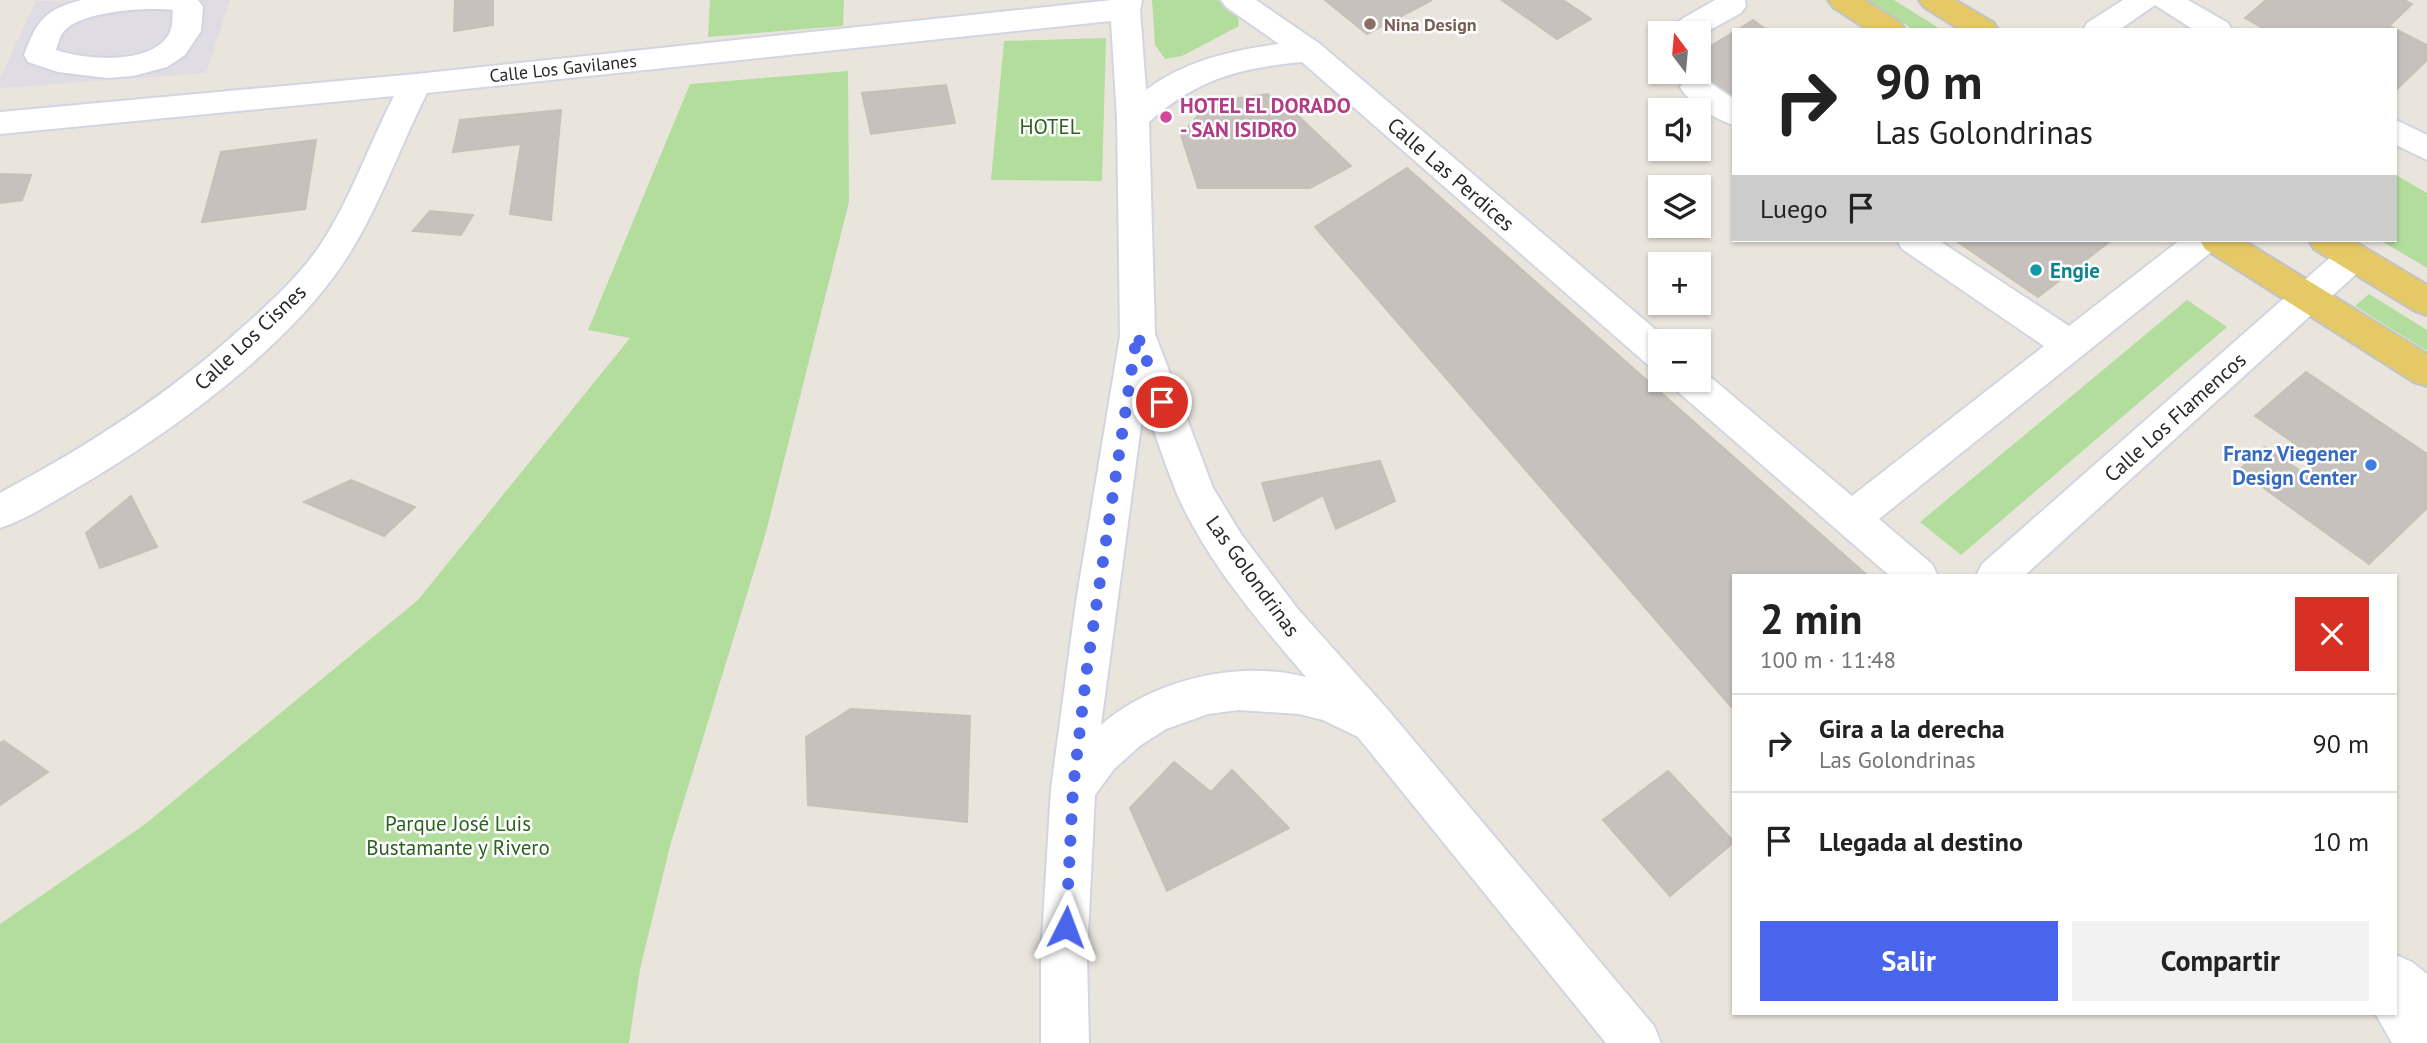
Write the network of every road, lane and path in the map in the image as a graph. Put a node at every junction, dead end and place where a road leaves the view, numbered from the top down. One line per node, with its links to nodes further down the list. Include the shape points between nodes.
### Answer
1 (172, 0): 16 (street, via 82,8 50,26 39,55 55,63)
2 (178, 0): 16 (street, via 188,7 189,20 176,48 147,63)
3 (1236, 0): 15 (street, Calle Las Perdices)
4 (1730, 0): 10 (street, via 1731,6)
5 (1843, 0): 11 (main road)
6 (1934, 0): 12 (main road)
7 (2143, 0): 13 (street)
8 (2166, 0): 14 (street)
9 (1126, 5): 17 (street, Calle Los Gavilanes); 21 (street, Las Golondrinas)
10 (1703, 21)
11 (1886, 28)
12 (1980, 28)
13 (2101, 28)
14 (2214, 28)
15 (1309, 51): 21 (street, via 1258,56 1210,69 1167,90); 32 (street, Calle Las Perdices)
16 (103, 68): 20 (street)
17 (416, 83): 20 (street, Calle Los Gavilanes); 36 (street, Calle Los Cisnes, via 339,243 295,300 234,358 156,420)
18 (1695, 87): 19 (street)
19 (1732, 113)
20 (86, 115): 22 (street, Calle Los Gavilanes)
21 (1133, 118): 31 (street, Las Golondrinas)
22 (0, 123)
23 (2397, 132): 24 (street)
24 (2427, 149)
25 (1917, 242): 33 (street)
26 (2200, 242): 33 (street)
27 (2220, 242): 29 (main road)
28 (2339, 248): 29 (street, Calle Los Flamencos); 30 (main road)
29 (2309, 298): 34 (main road); 41 (street, Calle Los Flamencos)
30 (2427, 302)
31 (1137, 334): 42 (street, Las Golondrinas, via 1210,520 1283,621); 43 (street, via 1090,643)
32 (1648, 344)
33 (2071, 345): 39 (street)
34 (2427, 372)
35 (1703, 392): 39 (street)
36 (60, 480): 37 (street); 38 (street, Calle Los Cisnes)
37 (0, 486)
38 (0, 512)
39 (1851, 519): 40 (street)
40 (1916, 574)
41 (1998, 574)
42 (1373, 724): 43 (street, via 1329,702 1281,691 1233,690 1186,700 1142,720 1103,750); 48 (street, Las Golondrinas)
43 (1073, 789): 47 (street, via 1063,983)
44 (2397, 979): 45 (street)
45 (2427, 1004)
46 (2397, 1009): 49 (street)
47 (1065, 1043)
48 (1637, 1043)
49 (2420, 1043)

